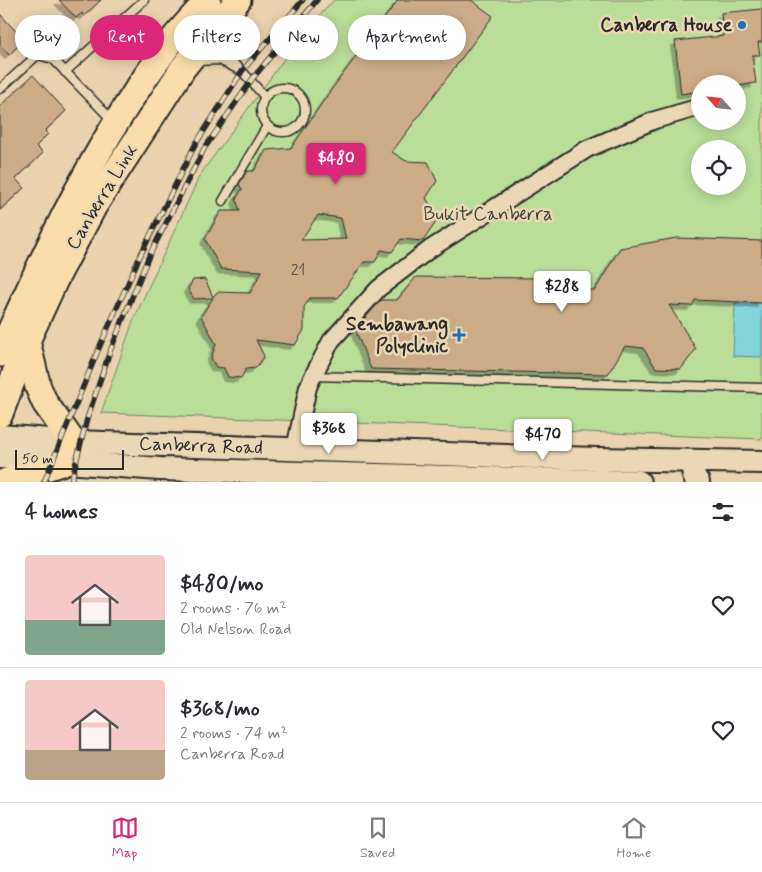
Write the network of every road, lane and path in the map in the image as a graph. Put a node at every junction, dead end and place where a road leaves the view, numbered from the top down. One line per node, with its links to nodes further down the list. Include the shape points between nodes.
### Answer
1 (144, 0): 9 (lane)
2 (208, 0): 13 (main road, Canberra Link, via 160,56)
3 (238, 0): 4 (main road, Canberra Link)
4 (226, 15)
5 (189, 60): 7 (main road, Canberra Link)
6 (230, 60): 8 (lane)
7 (186, 64): 8 (lane, via 204,59 219,60); 16 (main road, Canberra Link, via 94,206)
8 (242, 71): 11 (lane)
9 (65, 72): 10 (lane, via 53,59 38,54); 13 (lane)
10 (0, 89)
11 (265, 97): 14 (lane, via 261,113); 14 (lane, via 274,90 289,89 301,98 305,112 293,130 279,132)
12 (691, 110): 18 (street, via 655,120 586,149 430,249 378,289 331,341)
13 (115, 122): 17 (main road, Canberra Link, via 82,178)
14 (267, 126): 15 (lane)
15 (222, 201)
16 (27, 341): 20 (main road, Canberra Link); 23 (main road, via 38,386)
17 (0, 354)
18 (314, 376): 19 (lane); 22 (street, via 308,387)
19 (762, 388)
20 (0, 414)
21 (0, 436): 23 (main road, Canberra Road)
22 (295, 449): 23 (main road, Canberra Road); 25 (main road, Canberra Road)
23 (67, 452): 24 (main road, Canberra Road); 28 (main road); 29 (main road, Canberra Road, via 160,469)
24 (0, 457)
25 (606, 459): 27 (main road, Canberra Road); 30 (street)
26 (762, 462): 27 (main road, Canberra Road)
27 (699, 472)
28 (16, 480)
29 (499, 480): 30 (main road, Canberra Road)
30 (598, 481): 31 (main road, Canberra Road)
31 (639, 482)

